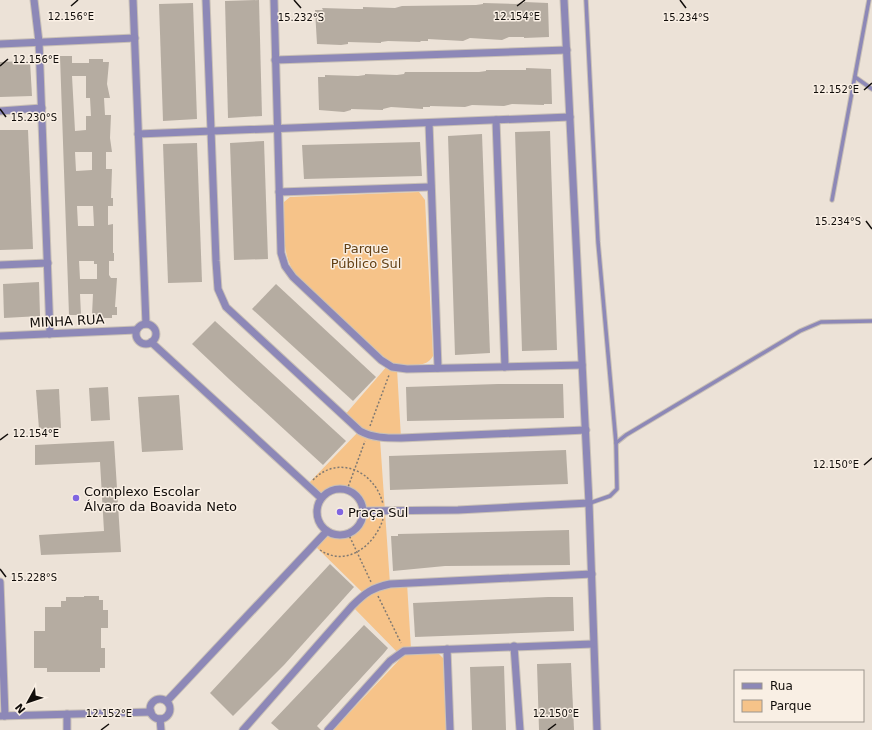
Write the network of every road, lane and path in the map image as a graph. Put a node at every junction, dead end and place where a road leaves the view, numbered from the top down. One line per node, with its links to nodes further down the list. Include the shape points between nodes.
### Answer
1 (34, 0): 9 (street)
2 (134, 0): 8 (street)
3 (206, 0): 21 (street)
4 (274, 0): 12 (street)
5 (564, 0): 11 (street)
6 (586, 0): 38 (lane, via 598,242)
7 (869, 0): 13 (lane)
8 (135, 38): 9 (street); 22 (street)
9 (39, 42): 10 (street); 15 (street)
10 (0, 44)
11 (567, 50): 12 (street); 17 (street)
12 (275, 60): 20 (street)
13 (855, 76): 14 (lane); 25 (lane)
14 (872, 89)
15 (42, 108): 16 (street); 26 (street)
16 (0, 111)
17 (570, 116): 18 (street); 34 (street)
18 (496, 120): 19 (street); 35 (street)
19 (429, 123): 20 (street); 23 (street)
20 (277, 127): 21 (street); 24 (street)
21 (211, 131): 22 (street); 37 (street, via 216,261 221,298 238,319 360,431 380,438)
22 (138, 134): 29 (street)
23 (430, 187): 24 (street); 36 (street)
24 (279, 192): 36 (street, via 281,253 285,266 293,277 388,365 398,369)
25 (832, 200)
26 (48, 263): 27 (street); 31 (street)
27 (0, 265)
28 (872, 321): 38 (lane, via 821,322 800,331)
29 (146, 324): 30 (street, via 140,325); 33 (street, via 152,326 155,331 155,337)
30 (136, 330): 31 (street, MINHA RUA); 33 (street, via 136,337 140,342)
31 (50, 334): 32 (street, MINHA RUA)
32 (0, 336)
33 (151, 342): 39 (street)
34 (582, 365): 35 (street); 37 (street)
35 (505, 367): 36 (street)
36 (438, 368)
37 (586, 430): 41 (street)
38 (616, 443): 41 (lane, via 617,489 610,496)
39 (307, 486): 40 (street); 43 (path, via 320,472 332,467 355,470 371,481 379,493)
40 (321, 498): 42 (street, via 332,490 347,490 358,498); 44 (street, via 316,513)
41 (589, 503): 43 (street); 46 (street)
42 (363, 511): 43 (street); 44 (street, via 359,524 348,533 341,535)
43 (384, 511): 45 (path, via 378,533 370,544 357,552 346,556 333,556)
44 (327, 531): 45 (street)
45 (314, 545): 51 (street)
46 (592, 574): 48 (street); 58 (street, via 390,584 374,588 352,606)
47 (0, 582): 54 (street)
48 (593, 644): 49 (street); 62 (street)
49 (514, 646): 50 (street); 61 (street)
50 (447, 649): 59 (street, via 411,649 399,654); 60 (street)
51 (166, 702): 52 (street, via 161,699 155,701 151,706); 55 (street, via 170,706 170,713)
52 (151, 712): 53 (street); 55 (street)
53 (67, 714): 54 (street); 56 (street)
54 (3, 716)
55 (160, 720): 57 (street)
56 (67, 730)
57 (161, 730)
58 (243, 730)
59 (328, 730)
60 (450, 730)
61 (520, 730)
62 (597, 730)

